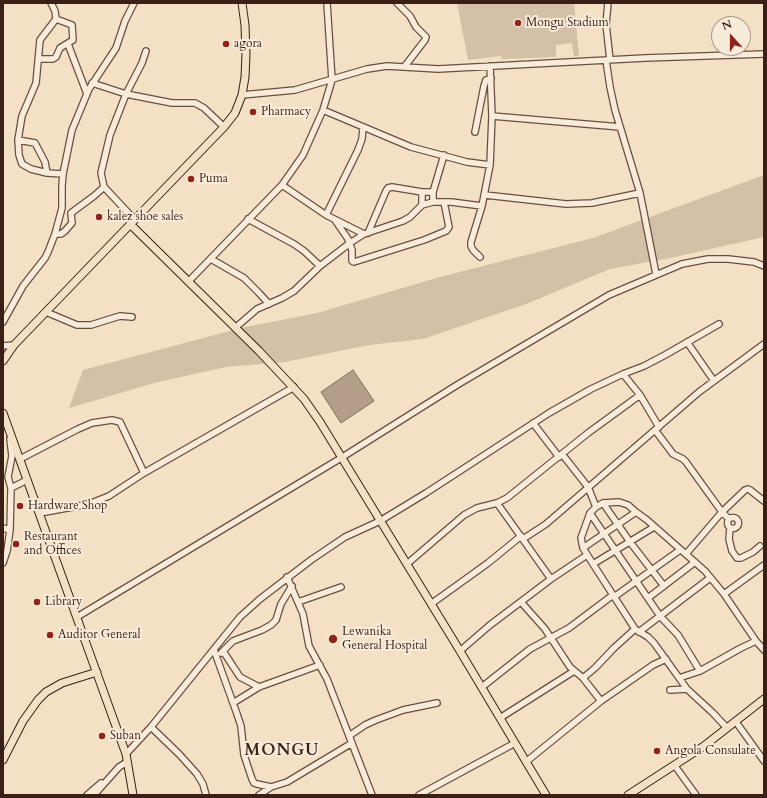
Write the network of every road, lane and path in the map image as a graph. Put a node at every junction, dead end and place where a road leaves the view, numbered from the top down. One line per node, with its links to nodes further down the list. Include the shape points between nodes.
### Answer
1 (51, 3): 7 (street)
2 (134, 3): 17 (street, via 116,48)
3 (242, 3): 20 (main road, via 246,54)
4 (327, 3): 16 (street)
5 (397, 3): 13 (street, via 426,37)
6 (608, 3): 12 (street)
7 (56, 19): 8 (street, via 72,27 74,39); 11 (street, via 40,40)
8 (68, 44): 11 (street, via 60,48 53,59); 18 (street)
9 (146, 51): 19 (street)
10 (764, 54): 12 (street)
11 (39, 59): 27 (street, via 36,83 22,116)
12 (608, 60): 14 (street); 25 (street, via 610,87)
13 (405, 66): 14 (street, via 438,69); 16 (street, via 367,69)
14 (490, 66): 15 (street)
15 (491, 78): 22 (street); 26 (street, via 486,80 484,86)
16 (332, 80): 20 (street, via 295,90); 21 (street)
17 (92, 83): 18 (street); 19 (street)
18 (87, 94): 31 (street, via 72,130)
19 (126, 94): 23 (street, via 172,103 195,103); 33 (street, via 107,145 101,173)
20 (242, 95): 23 (main road)
21 (323, 110): 24 (street); 32 (street, via 303,155)
22 (492, 116): 25 (street); 29 (street)
23 (224, 127): 45 (main road)
24 (363, 127): 28 (street, via 411,147); 42 (street, via 358,150)
25 (620, 127): 36 (street)
26 (475, 132)
27 (18, 140): 30 (street, via 35,142 46,162); 30 (street, via 22,164)
28 (444, 155): 29 (street); 35 (street)
29 (490, 165): 37 (street)
30 (47, 173): 31 (street)
31 (63, 174): 47 (street, via 62,208)
32 (282, 185): 42 (street); 43 (street)
33 (104, 186): 45 (street); 47 (street, via 71,213 72,223 65,231)
34 (422, 192): 35 (street); 40 (street); 46 (street, via 388,188)
35 (433, 192): 38 (street)
36 (640, 193): 37 (street, via 592,203 566,204); 53 (street)
37 (485, 195): 41 (street)
38 (433, 202): 39 (street); 40 (street)
39 (444, 202): 41 (street); 48 (street, via 449,227 441,234 354,262)
40 (422, 205): 46 (street, via 403,221)
41 (482, 206): 49 (street, via 471,242 471,246)
42 (326, 215): 44 (street)
43 (248, 219): 50 (street); 51 (street, via 294,244)
44 (335, 220): 46 (street); 48 (street)
45 (132, 221): 54 (main road); 56 (main road)
46 (366, 233): 48 (street)
47 (55, 234): 58 (street, via 45,258 23,286)
48 (350, 243): 51 (street)
49 (480, 257)
50 (211, 259): 54 (street); 55 (street, via 244,278)
51 (320, 266): 55 (street, via 294,291)
52 (764, 266): 53 (street, via 754,262 708,259 682,264)
53 (656, 274): 75 (street, via 602,299 464,381)
54 (189, 281): 60 (main road)
55 (269, 304): 60 (street, via 252,313)
56 (46, 312): 57 (street, via 71,324 81,325 120,316); 64 (main road)
57 (132, 317)
58 (3, 322)
59 (719, 324): 61 (street)
60 (235, 328): 68 (main road)
61 (687, 342): 66 (street, via 644,366); 67 (street)
62 (764, 344): 67 (street)
63 (3, 346): 64 (street)
64 (14, 346): 65 (main road)
65 (3, 362)
66 (623, 374): 69 (street); 71 (street, via 591,389)
67 (714, 381): 73 (street)
68 (294, 387): 75 (main road); 77 (street)
69 (640, 395): 73 (street); 74 (street)
70 (3, 413): 72 (main road)
71 (533, 423): 74 (street); 90 (street)
72 (8, 428): 76 (main road); 80 (street, via 12,456 8,477)
73 (657, 428): 79 (street); 86 (street, via 673,454 686,462)
74 (560, 456): 79 (street); 82 (street, via 507,498)
75 (342, 458): 90 (main road); 125 (street)
76 (20, 459): 77 (street, via 78,428 112,420 120,422); 78 (main road)
77 (144, 473): 87 (street, via 124,488 97,502)
78 (27, 480): 80 (street); 87 (main road)
79 (588, 487): 84 (street); 97 (street, via 546,524)
80 (11, 488): 95 (street)
81 (764, 501): 86 (street, via 748,489)
82 (496, 503): 97 (street); 107 (street, via 464,515)
83 (604, 503): 84 (street); 85 (street, via 619,502); 91 (street)
84 (596, 507): 88 (street)
85 (636, 512): 91 (street); 92 (street)
86 (722, 512): 89 (street); 103 (street)
87 (40, 513): 125 (main road)
88 (590, 513): 96 (street); 100 (street, via 581,538)
89 (729, 519): 94 (street); 94 (street, via 735,518 739,523 735,528)
90 (380, 521): 107 (main road); 111 (street, via 336,543)
91 (618, 524): 96 (street); 98 (street)
92 (654, 527): 98 (street); 102 (street)
93 (3, 528): 95 (street)
94 (730, 528): 99 (street, via 729,539 737,558)
95 (10, 530): 106 (street)
96 (604, 534): 100 (street); 101 (street)
97 (522, 538): 113 (street); 123 (street)
98 (630, 542): 101 (street); 110 (street)
99 (760, 546)
100 (583, 548): 104 (street)
101 (615, 550): 108 (street); 114 (street)
102 (680, 550): 103 (street); 110 (street)
103 (686, 554): 105 (street)
104 (587, 555): 108 (street); 113 (street)
105 (695, 562): 112 (street); 116 (street)
106 (3, 563)
107 (407, 564): 123 (main road)
108 (593, 564): 119 (street)
109 (764, 565): 118 (street)
110 (652, 569): 114 (street); 116 (street)
111 (287, 578): 115 (street); 129 (street, via 240,618)
112 (710, 578): 118 (street); 124 (street)
113 (551, 580): 122 (street)
114 (636, 581): 119 (street); 120 (street)
115 (292, 586): 121 (street); 130 (street, via 281,604 276,620 271,625 234,641)
116 (664, 586): 120 (street)
117 (341, 587): 121 (street)
118 (724, 594): 128 (street)
119 (613, 596): 126 (street); 127 (street)
120 (648, 598): 124 (street)
121 (298, 602): 135 (street, via 309,646)
122 (521, 602): 127 (street); 132 (street)
123 (431, 604): 132 (main road)
124 (660, 616): 126 (street); 137 (street, via 678,635)
125 (76, 617): 138 (main road)
126 (637, 630): 134 (street, via 648,637); 139 (street)
127 (551, 638): 136 (street); 141 (street, via 525,653)
128 (756, 641): 131 (street); 137 (street)
129 (214, 650): 133 (street); 151 (street)
130 (223, 650): 133 (street); 142 (street, via 240,677)
131 (764, 650)
132 (460, 651): 141 (main road)
133 (217, 657): 147 (street)
134 (666, 659): 140 (street); 146 (street, via 653,665)
135 (320, 665): 142 (street); 153 (street)
136 (574, 671): 139 (street); 149 (street)
137 (700, 671): 140 (street)
138 (97, 672): 156 (main road); 157 (main road, via 53,687 38,700 23,721)
139 (583, 678): 146 (street)
140 (679, 678): 143 (street)
141 (482, 687): 149 (main road)
142 (259, 688): 147 (street)
143 (687, 689): 144 (street); 152 (street)
144 (670, 690)
145 (764, 699): 150 (main road)
146 (601, 701): 160 (street)
147 (233, 703): 163 (street, via 240,726 244,755 254,783)
148 (437, 703): 153 (street, via 403,710 376,720)
149 (500, 718): 155 (main road)
150 (736, 722): 152 (main road); 158 (street)
151 (151, 727): 156 (street); 167 (street, via 197,774)
152 (727, 728): 161 (main road)
153 (349, 736): 154 (street)
154 (352, 743): 163 (street, via 287,782); 169 (street)
155 (515, 743): 160 (main road); 170 (street)
156 (126, 754): 159 (main road)
157 (3, 760)
158 (764, 761)
159 (128, 762): 162 (street, via 119,767); 166 (main road)
160 (527, 762): 171 (main road)
161 (675, 766): 172 (main road); 173 (street)
162 (107, 780): 164 (street); 165 (street)
163 (271, 787): 168 (street)
164 (87, 795)
165 (94, 795)
166 (133, 795)
167 (206, 795)
168 (259, 795)
169 (372, 795)
170 (418, 795)
171 (546, 795)
172 (628, 795)
173 (696, 795)

